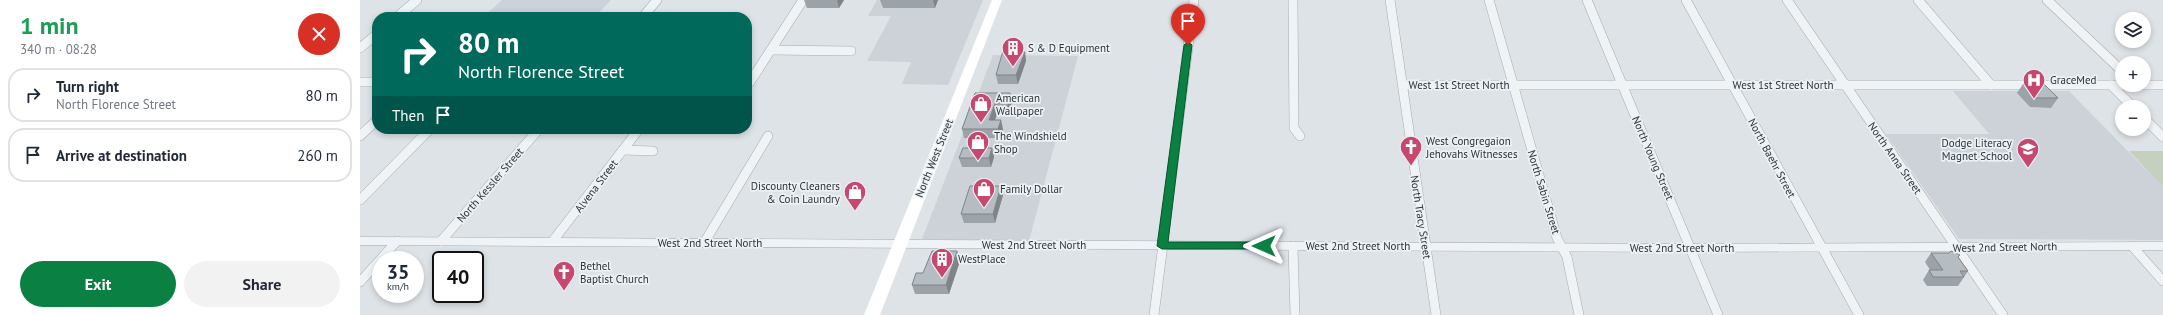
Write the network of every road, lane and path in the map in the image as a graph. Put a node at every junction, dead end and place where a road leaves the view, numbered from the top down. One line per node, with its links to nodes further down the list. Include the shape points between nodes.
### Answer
1 (417, 0): 14 (street)
2 (657, 0): 15 (street)
3 (804, 0): 18 (street)
4 (996, 0): 52 (main road, North West Street)
5 (1194, 0): 53 (street)
6 (1293, 0): 42 (street, via 1294,128)
7 (1390, 0): 24 (street, North Tracy Street)
8 (1489, 0): 25 (street, North Sabin Street)
9 (1587, 0): 26 (street, North Young Street)
10 (1686, 0): 27 (street, North Baehr Street)
11 (1787, 0): 28 (street, North Anna Street)
12 (1918, 0): 29 (street)
13 (2047, 0): 20 (street)
14 (403, 12)
15 (647, 12)
16 (372, 38): 17 (street)
17 (360, 48)
18 (770, 50): 19 (street); 21 (street)
19 (851, 51)
20 (2115, 64)
21 (752, 77)
22 (360, 82): 23 (street)
23 (372, 82)
24 (1402, 85): 25 (street, West 1st Street North); 55 (street, North Tracy Street)
25 (1512, 85): 26 (street, West 1st Street North); 58 (street, North Sabin Street, via 1557,238)
26 (1622, 85): 27 (street, West 1st Street North); 60 (street, North Young Street)
27 (1733, 85): 28 (street, West 1st Street North); 61 (street, North Baehr Street)
28 (1845, 85): 29 (street, West 1st Street North); 59 (street, North Anna Street)
29 (1991, 85): 30 (street, West 1st Street North)
30 (2111, 85): 31 (street, West 1st Street North); 34 (street)
31 (2115, 85)
32 (2151, 85): 33 (street, West 1st Street North)
33 (2163, 85)
34 (2126, 100)
35 (372, 125): 40 (street)
36 (2151, 125): 43 (street)
37 (425, 134): 46 (street)
38 (535, 134): 49 (street, North Kessler Street)
39 (635, 134): 44 (street, Alvena Street)
40 (360, 136)
41 (768, 136): 51 (street)
42 (1300, 136)
43 (2163, 137)
44 (623, 150): 45 (street); 50 (street, Alvena Street)
45 (653, 151)
46 (360, 200)
47 (360, 241): 48 (street, West 2nd Street North)
48 (397, 241): 49 (street, West 2nd Street North); 63 (street)
49 (441, 242): 50 (street, West 2nd Street North)
50 (552, 242): 51 (street, West 2nd Street North)
51 (704, 244): 52 (street, West 2nd Street North)
52 (900, 245): 53 (street, West 2nd Street North); 64 (main road, North West Street)
53 (1162, 246): 54 (street, West 2nd Street North); 65 (street)
54 (1293, 246): 55 (street, West 2nd Street North); 66 (street)
55 (1426, 246): 58 (street, West 2nd Street North); 67 (street, North Tracy Street)
56 (2132, 246): 57 (street, West 2nd Street North); 59 (street, West 2nd Street North); 62 (street)
57 (2163, 246)
58 (1562, 247): 60 (street, West 2nd Street North); 68 (street, North Sabin Street, via 1567,257)
59 (1956, 247): 61 (street, West 2nd Street North); 71 (street, North Anna Street)
60 (1690, 248): 61 (street, West 2nd Street North); 69 (street, North Young Street)
61 (1821, 248): 70 (street, North Baehr Street)
62 (2163, 281)
63 (360, 282)
64 (872, 315)
65 (1154, 315)
66 (1295, 315)
67 (1436, 315)
68 (1579, 315)
69 (1718, 315)
70 (1858, 315)
71 (2003, 315)

